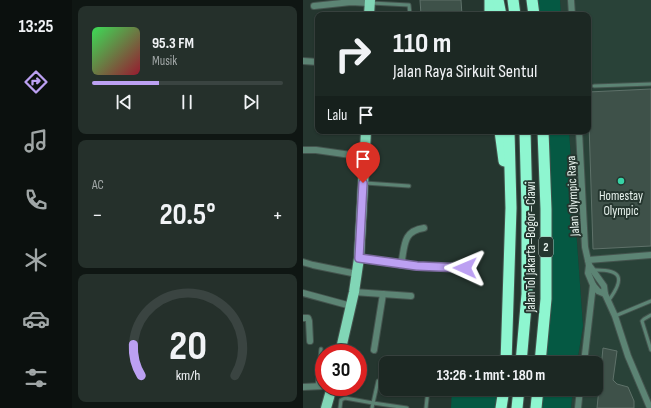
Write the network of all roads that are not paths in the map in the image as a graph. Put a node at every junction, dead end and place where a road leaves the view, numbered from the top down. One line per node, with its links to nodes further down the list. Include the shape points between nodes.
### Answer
1 (409, 0): 8 (lane)
2 (490, 0): 12 (highway)
3 (498, 0): 13 (highway)
4 (513, 0): 14 (highway)
5 (532, 0): 15 (highway)
6 (571, 0): 16 (street)
7 (370, 2): 8 (lane); 9 (street); 10 (main road)
8 (409, 5): 11 (lane)
9 (314, 6)
10 (369, 12)
11 (410, 12)
12 (490, 12)
13 (500, 12)
14 (515, 12)
15 (534, 12)
16 (572, 12)
17 (303, 61): 18 (street)
18 (315, 62)
19 (651, 84): 20 (lane)
20 (594, 86)
21 (366, 134): 28 (main road)
22 (500, 134): 31 (highway)
23 (509, 134): 31 (highway)
24 (525, 134): 58 (highway, Jalan Tol Jakarta–Bogor–Ciawi / 2, via 527,294)
25 (543, 134): 59 (highway, Jalan Tol Jakarta–Bogor–Ciawi / 2, via 546,299)
26 (579, 134): 36 (street, Jalan Olympic Raya)
27 (303, 150): 28 (street)
28 (365, 157): 29 (main road)
29 (363, 183): 30 (lane); 34 (main road)
30 (409, 186)
31 (511, 208): 57 (highway)
32 (424, 228): 37 (street, via 409,233)
33 (651, 255): 36 (street)
34 (359, 258): 37 (street); 40 (main road)
35 (303, 262): 40 (street)
36 (588, 262): 39 (street)
37 (401, 265): 38 (street)
38 (465, 268)
39 (591, 271): 41 (street); 45 (street, via 604,286); 47 (lane, via 613,272 617,275 618,286)
40 (357, 274): 42 (main road)
41 (593, 285): 45 (street); 60 (street)
42 (354, 292): 44 (street); 49 (main road)
43 (303, 293): 49 (street)
44 (383, 294): 46 (street); 55 (street)
45 (605, 294): 47 (street)
46 (411, 296)
47 (609, 301): 51 (street)
48 (651, 301): 51 (lane)
49 (351, 306): 54 (main road)
50 (651, 315): 56 (lane, via 642,321)
51 (615, 316): 70 (street, via 628,356)
52 (303, 318): 53 (street, via 308,318 309,321)
53 (310, 341)
54 (342, 344)
55 (374, 350)
56 (651, 350)
57 (506, 356)
58 (522, 356)
59 (541, 356)
60 (585, 356)
61 (379, 381): 71 (lane)
62 (303, 387): 63 (street)
63 (315, 387)
64 (329, 396): 72 (main road)
65 (427, 396): 76 (lane)
66 (503, 396): 77 (highway)
67 (518, 396): 78 (highway)
68 (537, 396): 79 (highway)
69 (579, 396): 80 (street)
70 (649, 400): 81 (street)
71 (373, 403): 73 (lane, via 345,398 341,400); 74 (lane); 75 (lane)
72 (326, 408)
73 (340, 408)
74 (372, 408)
75 (407, 408)
76 (426, 408)
77 (501, 408)
78 (517, 408)
79 (536, 408)
80 (578, 408)
81 (650, 408)

